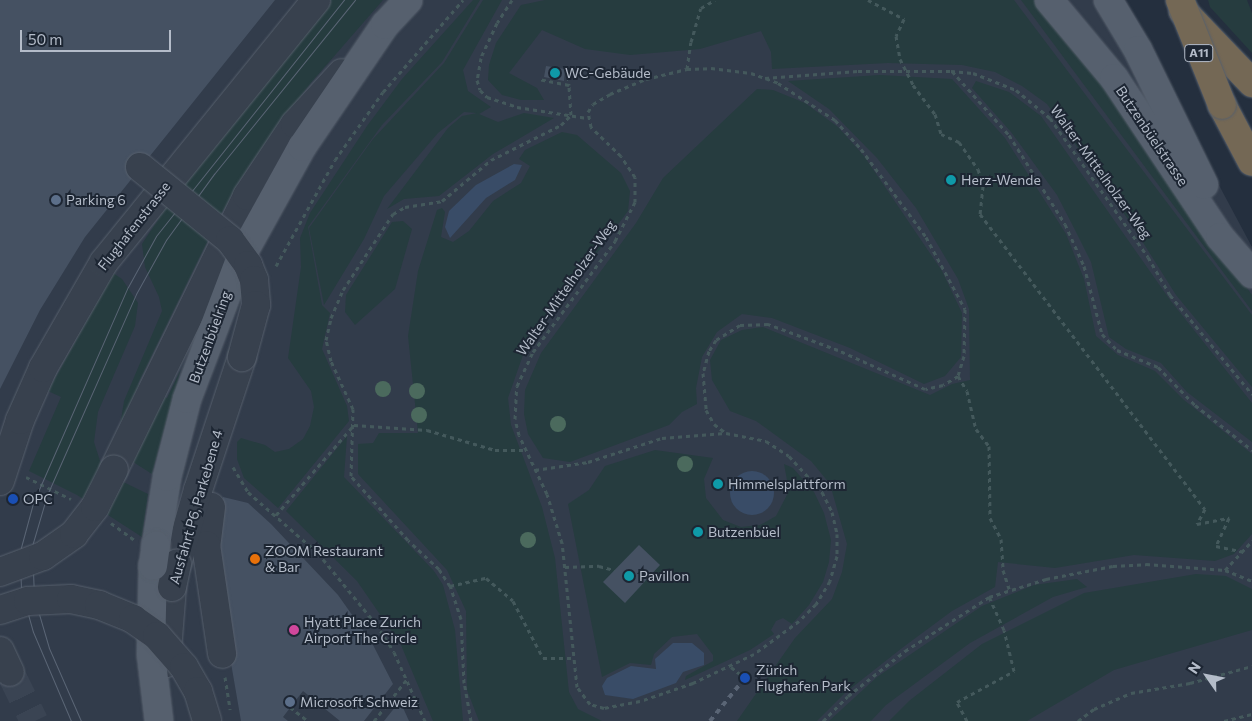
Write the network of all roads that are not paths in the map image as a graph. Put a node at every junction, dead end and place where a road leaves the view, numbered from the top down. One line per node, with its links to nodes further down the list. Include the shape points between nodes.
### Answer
1 (316, 0): 10 (street, Flughafenstrasse)
2 (408, 0): 7 (main road, Butzenbüelring)
3 (1049, 0): 11 (main road, Butzenbüelstrasse, via 1114,78 1220,236)
4 (1108, 0): 11 (main road, via 1138,50 1194,166)
5 (1172, 0): 8 (highway)
6 (1180, 0): 9 (highway, A11, bridge, via 1222,105)
7 (385, 25): 13 (street, via 295,124 261,172 222,242); 16 (main road, Butzenbüelring, via 293,162 241,257 202,352 164,488)
8 (1252, 83)
9 (1252, 162)
10 (161, 191): 12 (street, Flughafenstrasse, via 104,262 71,316 33,391); 14 (street, Ausfahrt P6, Parkebene 4, bridge, via 146,185 138,169 230,240 248,265 254,280 256,305)
11 (1252, 273)
12 (2, 464)
13 (114, 469): 15 (street, bridge, via 85,503 46,536); 17 (street, bridge, via 95,507 74,534 43,556)
14 (200, 502): 16 (street, Ausfahrt P6, Parkebene 4); 19 (street)
15 (0, 552)
16 (164, 566): 21 (main road, Butzenbüelring, via 151,654); 22 (street, Ausfahrt P6, Parkebene 4)
17 (0, 572)
18 (0, 610): 20 (street, bridge, via 28,601 70,598 99,605 133,619 157,636)
19 (222, 654)
20 (219, 716)
21 (159, 721)
22 (168, 721)

